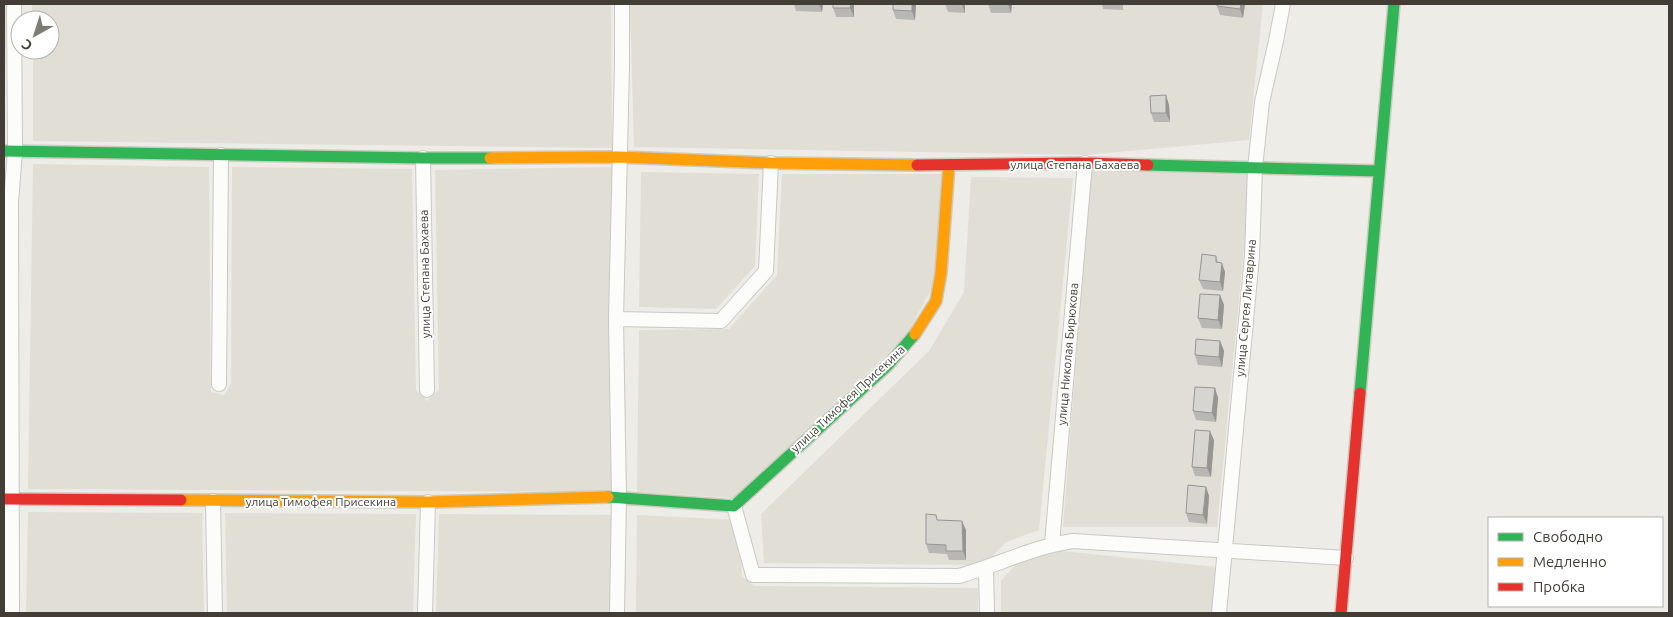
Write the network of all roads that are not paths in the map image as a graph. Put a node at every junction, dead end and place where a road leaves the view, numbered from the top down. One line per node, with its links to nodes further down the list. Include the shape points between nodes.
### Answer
1 (14, 4): 5 (street)
2 (622, 4): 8 (street)
3 (1283, 4): 12 (street, улица Сергея Литаврина, via 1262,102)
4 (1394, 4): 13 (street)
5 (9, 151): 6 (street, улица Степана Бахаева); 14 (street, via 12,202)
6 (221, 155): 7 (street, улица Степана Бахаева); 16 (street)
7 (423, 158): 8 (street, улица Степана Бахаева); 17 (street, улица Степана Бахаева)
8 (619, 158): 9 (street, улица Степана Бахаева); 15 (street)
9 (771, 162): 11 (street, улица Степана Бахаева); 15 (street, via 766,271 721,321)
10 (1085, 163): 11 (street, улица Степана Бахаева); 12 (street, улица Степана Бахаева); 23 (street, улица Николая Бирюкова)
11 (949, 164): 22 (street, улица Тимофея Присекина, via 936,302 919,330 888,365)
12 (1255, 168): 13 (street, улица Степана Бахаева); 24 (street, улица Сергея Литаврина, via 1252,256)
13 (1379, 171): 25 (street)
14 (8, 311): 19 (street)
15 (616, 319): 18 (street)
16 (219, 384)
17 (427, 390)
18 (619, 497): 21 (street, улица Тимофея Присекина); 22 (street, улица Тимофея Присекина); 30 (street)
19 (8, 499): 20 (street, улица Тимофея Присекина); 27 (street)
20 (214, 501): 21 (street, улица Тимофея Присекина); 28 (street)
21 (428, 502): 29 (street)
22 (734, 506): 26 (street, via 754,575 959,576)
23 (1052, 544): 24 (street, via 1073,540); 26 (street)
24 (1224, 550): 25 (street); 32 (street, улица Сергея Литаврина)
25 (1346, 558): 33 (street)
26 (986, 569): 31 (street)
27 (12, 613)
28 (215, 613)
29 (425, 613)
30 (617, 613)
31 (987, 613)
32 (1219, 613)
33 (1341, 613)

